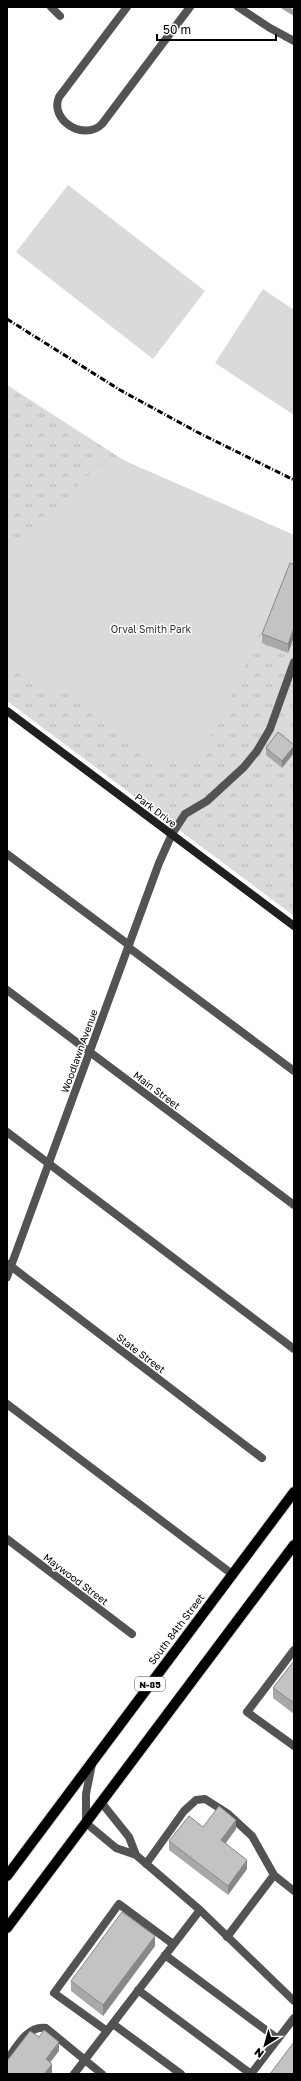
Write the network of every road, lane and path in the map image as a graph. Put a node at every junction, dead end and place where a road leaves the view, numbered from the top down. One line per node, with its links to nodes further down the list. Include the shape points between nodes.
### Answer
1 (50, 7): 5 (street)
2 (127, 7): 3 (street, via 56,103 59,116 79,131 97,130)
3 (190, 7)
4 (238, 7): 6 (street)
5 (60, 16)
6 (294, 41)
7 (294, 662): 9 (street, Woodlawn Avenue, via 270,729 257,751 244,767 206,801 185,814)
8 (7, 711): 9 (street, Park Drive)
9 (172, 834): 11 (street, Park Drive); 12 (street, Woodlawn Avenue)
10 (7, 854): 12 (street)
11 (294, 926)
12 (128, 946): 14 (street, Woodlawn Avenue); 15 (street)
13 (7, 990): 14 (street, Main Street)
14 (89, 1052): 17 (street, Woodlawn Avenue); 18 (street, Main Street)
15 (294, 1071)
16 (7, 1132): 17 (street)
17 (48, 1163): 19 (street, Woodlawn Avenue); 21 (street)
18 (294, 1205)
19 (9, 1265): 20 (street, Woodlawn Avenue); 23 (street, State Street)
20 (7, 1277)
21 (294, 1349)
22 (7, 1404): 27 (street)
23 (262, 1458)
24 (294, 1492): 27 (main road, South 84th Street / N-85)
25 (7, 1539): 28 (street, Maywood Street)
26 (294, 1545): 32 (main road)
27 (232, 1574): 31 (main road, South 84th Street / N-85)
28 (132, 1634)
29 (294, 1650): 30 (street, via 247,1712)
30 (294, 1746)
31 (92, 1761): 33 (street, via 86,1794); 37 (main road, South 84th Street / N-85)
32 (101, 1802): 33 (main road); 34 (street, via 129,1837)
33 (86, 1823): 34 (street, via 116,1848); 40 (main road)
34 (136, 1855): 35 (street)
35 (146, 1864): 36 (street, via 184,1811 196,1800 205,1799 227,1813 252,1836); 39 (street)
36 (274, 1875): 38 (street); 41 (street)
37 (7, 1876)
38 (294, 1891)
39 (200, 1910): 41 (street); 42 (street)
40 (7, 1928)
41 (227, 1938): 45 (street)
42 (173, 1944): 43 (street); 48 (street, via 119,1904 54,1992)
43 (165, 1955): 44 (street); 49 (street)
44 (138, 1990): 47 (street); 55 (street)
45 (294, 2001)
46 (294, 2018): 49 (street)
47 (113, 2024): 48 (street); 54 (street)
48 (107, 2031): 50 (street)
49 (278, 2039): 55 (street)
50 (86, 2059): 51 (street, via 46,2028 41,2028 28,2033); 52 (street); 53 (street)
51 (7, 2060)
52 (74, 2074)
53 (102, 2074)
54 (181, 2074)
55 (251, 2074)

